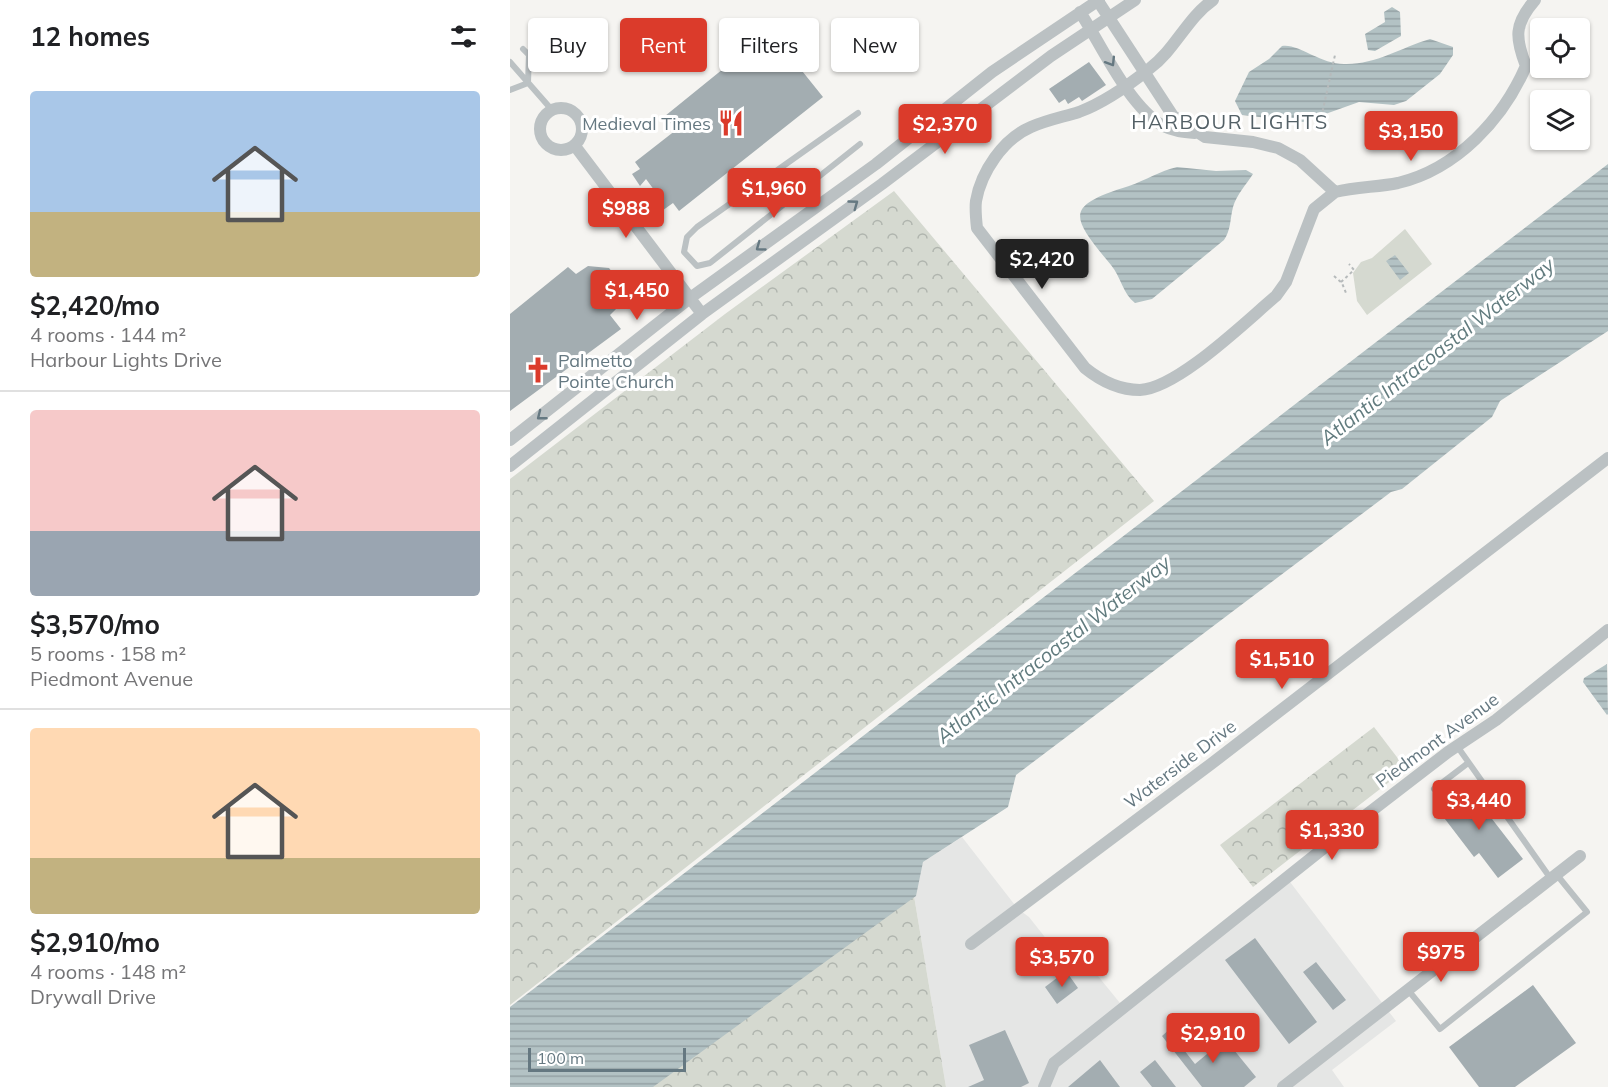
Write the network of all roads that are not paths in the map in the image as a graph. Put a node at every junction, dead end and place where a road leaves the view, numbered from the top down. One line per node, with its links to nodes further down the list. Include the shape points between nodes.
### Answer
1 (1135, 0): 6 (street)
2 (1213, 0): 10 (street, via 1197,11 1178,42)
3 (1535, 0): 19 (street, via 1523,13 1516,41 1526,66 1494,122 1433,170 1398,183)
4 (1098, 1): 5 (street); 6 (street)
5 (1080, 12): 7 (street); 20 (street, one-way to 20, via 992,72 876,164)
6 (1108, 18): 7 (street); 10 (street)
7 (1091, 29): 12 (street, one-way to 12); 21 (street, one-way to 7)
8 (524, 49): 11 (lane, via 529,55)
9 (510, 62): 11 (lane)
10 (1143, 74): 12 (street); 16 (street, via 1173,116)
11 (528, 83): 13 (lane); 14 (lane)
12 (1126, 86): 16 (street, via 1161,125); 19 (street, via 1080,111 1029,127 1008,142 982,180 975,203 977,228 990,248 1085,368 1101,381 1141,390 1183,373 1276,296 1286,282 1314,209)
13 (510, 90)
14 (552, 110): 18 (street, via 561,108 577,115 582,135); 18 (street, via 540,126 543,140 560,151)
15 (858, 113): 17 (lane, via 697,227 687,237 684,252 698,266 710,263)
16 (1196, 134): 19 (street, via 1278,148 1300,160)
17 (860, 144)
18 (574, 146): 20 (street)
19 (1335, 192)
20 (690, 298): 21 (street); 22 (street, one-way to 22)
21 (702, 314): 24 (street)
22 (510, 440)
23 (1608, 458): 31 (street, Waterside Drive)
24 (510, 466)
25 (1608, 630): 26 (street, Piedmont Avenue, via 1496,720)
26 (1457, 746): 27 (lane); 33 (street, Piedmont Avenue, via 1054,1063)
27 (1468, 763): 28 (lane); 30 (lane)
28 (1434, 789)
29 (1580, 856): 30 (street)
30 (1554, 877): 32 (street); 32 (lane, via 1587,912 1440,1029)
31 (971, 944)
32 (1408, 990): 34 (street)
33 (1044, 1087)
34 (1283, 1087)

